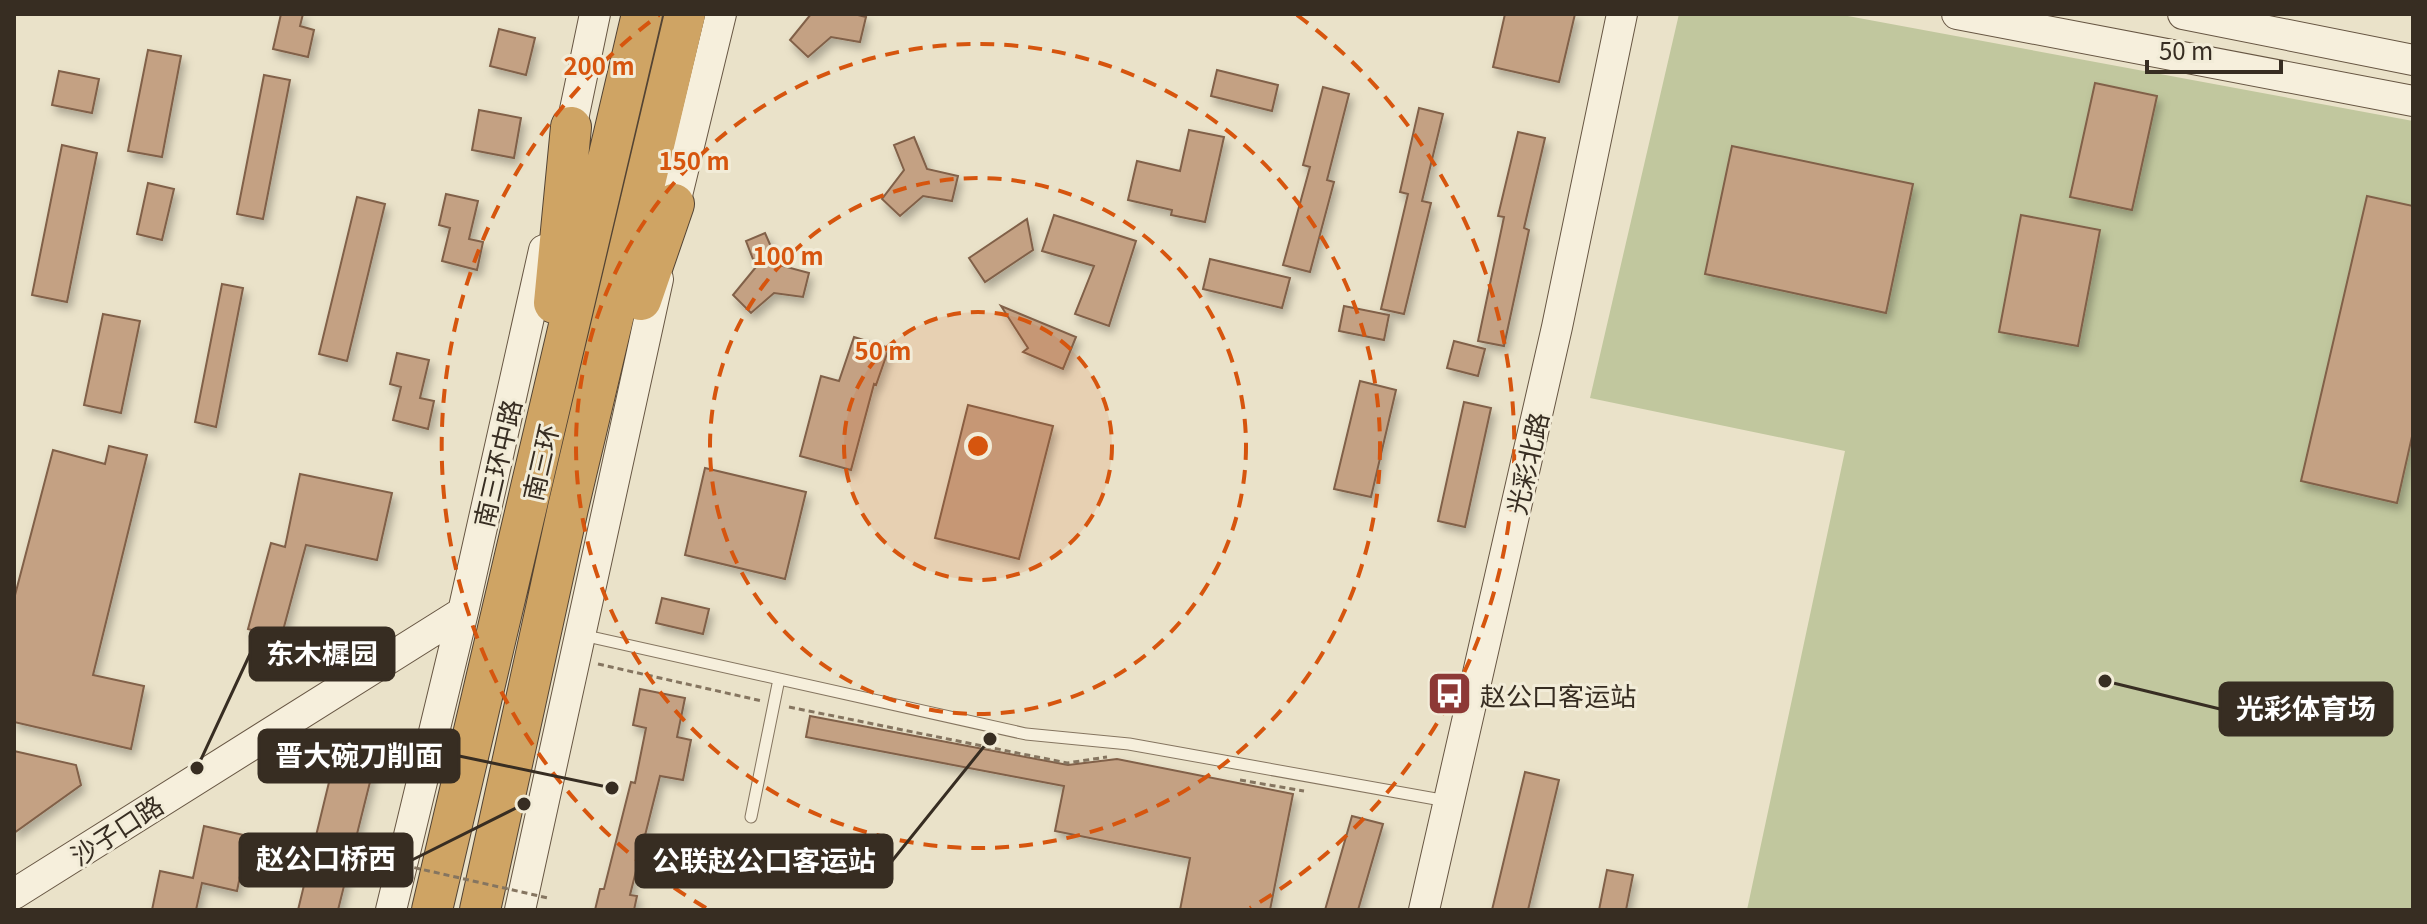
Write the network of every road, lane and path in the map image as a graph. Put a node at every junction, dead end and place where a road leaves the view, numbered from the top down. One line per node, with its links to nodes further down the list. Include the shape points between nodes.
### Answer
1 (595, 14): 10 (street, 南三环中路)
2 (721, 14): 11 (street)
3 (1622, 14): 17 (street, 光彩北路, via 1557,327)
4 (1957, 14): 9 (street)
5 (2183, 14): 8 (street)
6 (641, 20): 12 (highway, 南三环)
7 (682, 26): 13 (highway, 南三环)
8 (2413, 60)
9 (2413, 101)
10 (571, 127): 12 (highway); 14 (street, 南三环中路)
11 (674, 204): 13 (highway); 15 (street)
12 (537, 470): 23 (highway, 南三环)
13 (568, 508): 24 (highway, 南三环)
14 (463, 612): 20 (street, 沙子口路); 22 (street, 南三环中路)
15 (582, 635): 16 (lane); 25 (street)
16 (779, 679): 17 (lane, via 1026,734 1129,744); 18 (lane)
17 (1448, 801): 26 (street, 光彩北路)
18 (751, 817)
19 (385, 861): 21 (path, bridge)
20 (14, 894)
21 (548, 898)
22 (391, 910)
23 (432, 910)
24 (480, 910)
25 (520, 910)
26 (1424, 910)

